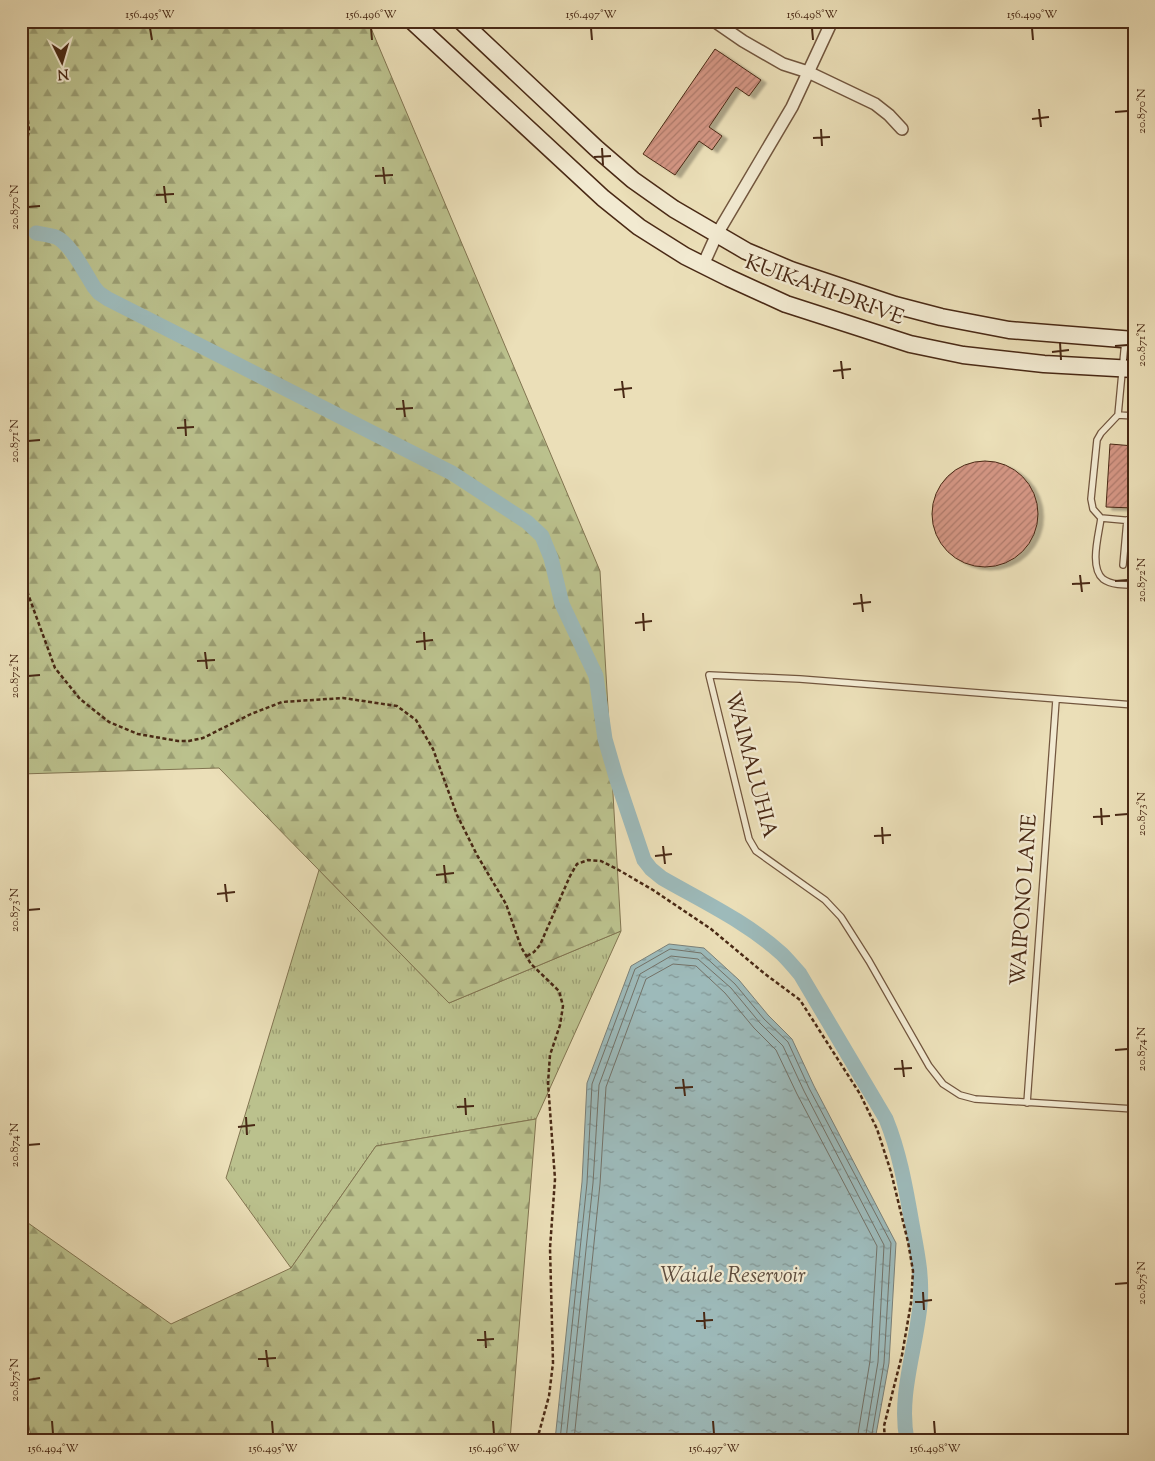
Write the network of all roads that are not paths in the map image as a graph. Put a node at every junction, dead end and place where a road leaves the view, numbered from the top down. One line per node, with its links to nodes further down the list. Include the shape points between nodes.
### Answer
1 (412, 21): 9 (main road, KUIKAHI DRIVE, via 603,198 639,227)
2 (461, 21): 8 (main road, KUIKAHI DRIVE, via 633,180)
3 (714, 21): 5 (street)
4 (832, 21): 6 (street)
5 (728, 25): 6 (street, via 783,64)
6 (808, 72): 7 (street, via 875,104); 8 (street, via 792,107)
7 (902, 129)
8 (717, 234): 9 (street); 10 (main road, KUIKAHI DRIVE, via 746,251 791,270 894,305 941,317 1009,330)
9 (703, 265): 11 (main road, KUIKAHI DRIVE, via 786,304 910,344 963,355 1044,364)
10 (1129, 339): 11 (lane)
11 (1128, 368): 12 (lane)
12 (1118, 415): 13 (lane); 14 (lane, via 1101,433 1095,450 1091,499 1093,509)
13 (1134, 416)
14 (1102, 518): 15 (lane); 17 (lane, via 1096,545 1096,568 1102,578)
15 (1130, 521): 16 (lane)
16 (1124, 566)
17 (1134, 585)
18 (1056, 700): 19 (lane, WAIMALUHIA); 20 (lane, WAIPONO LANE); 20 (lane, WAIMALUHIA, via 800,679 709,675 750,839 756,851 825,900 841,917 929,1066 943,1084 960,1095 975,1099)
19 (1134, 705)
20 (1027, 1103): 21 (lane, WAIMALUHIA)
21 (1134, 1109)

